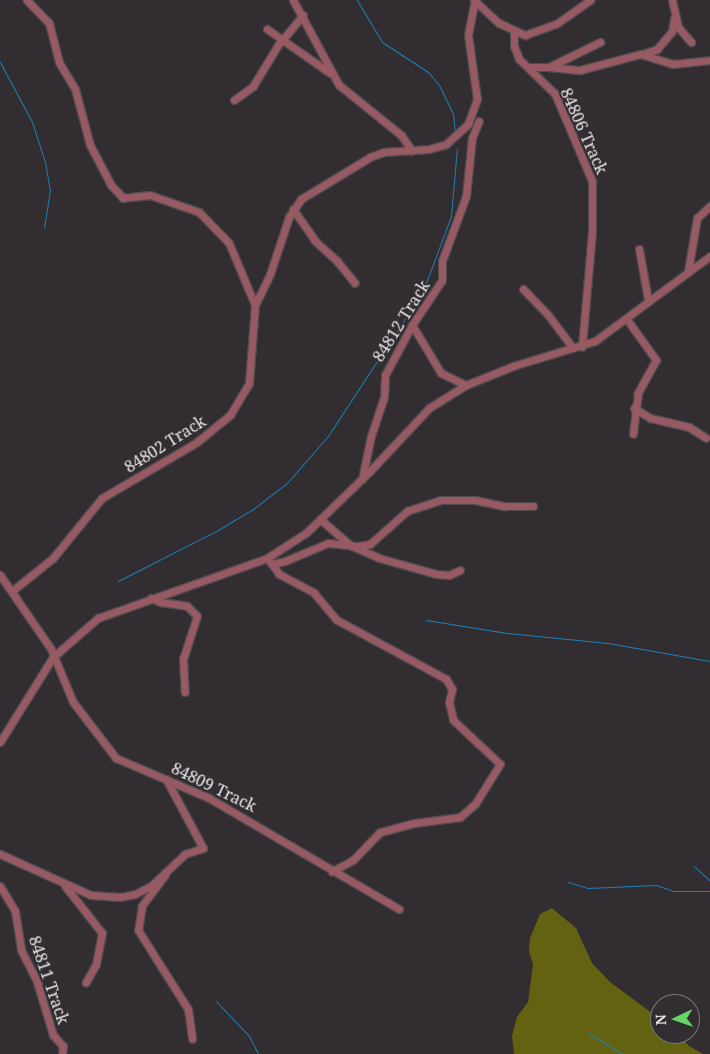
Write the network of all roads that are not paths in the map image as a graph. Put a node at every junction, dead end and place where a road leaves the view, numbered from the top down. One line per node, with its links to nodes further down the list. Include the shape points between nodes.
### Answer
1 (27, 0): 26 (street, 84802 Track, via 49,23 59,62 75,89 90,145 111,185 123,198 150,196 199,212 229,243)
2 (293, 0): 6 (street)
3 (590, 0): 9 (street, via 556,24 536,33 525,35)
4 (672, 0): 7 (street)
5 (474, 1): 9 (street); 20 (street, via 468,34 477,99 468,124 446,144)
6 (303, 15): 10 (street); 17 (street)
7 (674, 18): 12 (street); 13 (street, via 672,31 657,49)
8 (267, 28): 10 (street)
9 (514, 31): 15 (street, 84806 Track, via 516,53)
10 (283, 39): 17 (street); 18 (street, via 253,86)
11 (600, 42): 16 (street)
12 (691, 42)
13 (640, 54): 14 (street, via 673,64); 16 (street, via 580,70)
14 (710, 60)
15 (526, 65): 16 (street); 34 (street, 84806 Track, via 555,94 592,181 592,232)
16 (549, 67)
17 (332, 75): 20 (street, via 339,85 401,135)
18 (234, 100)
19 (479, 121): 33 (street, 84812 Track, via 472,138 466,196 442,261 442,280)
20 (412, 151): 22 (street, via 384,152 370,157 309,193)
21 (710, 206): 25 (street, via 697,218)
22 (293, 209): 27 (street, via 315,241 337,261); 28 (street)
23 (640, 249): 30 (street)
24 (710, 256): 25 (street)
25 (688, 271): 30 (street)
26 (247, 283): 28 (street); 31 (street, 84802 Track)
27 (354, 283)
28 (262, 288): 31 (street)
29 (523, 289): 35 (street, via 548,314)
30 (648, 300): 32 (street)
31 (255, 305): 48 (street, 84802 Track, via 249,383 230,415 198,442 102,498 53,558)
32 (626, 318): 34 (street); 37 (street, via 656,360 638,393)
33 (412, 325): 36 (street, via 441,373); 40 (street, 84812 Track, via 385,375 384,397)
34 (582, 347): 35 (street)
35 (573, 348): 36 (street, via 513,366)
36 (466, 385): 40 (street, via 413,422)
37 (634, 408): 38 (street); 39 (street, via 650,418 689,427)
38 (633, 434)
39 (706, 438)
40 (362, 479): 42 (street)
41 (533, 506): 43 (street, via 452,499 429,503 407,512 370,544)
42 (320, 519): 43 (street); 44 (street, via 306,533)
43 (350, 545): 45 (street, via 328,543); 46 (street, via 417,570 443,575)
44 (267, 558): 45 (street); 49 (street)
45 (272, 564): 56 (street, via 279,574 314,593 337,620 446,679 452,689 449,702 453,720 500,764 474,804 460,817 414,823 380,832 353,860)
46 (460, 570)
47 (0, 575): 48 (street, 84809 Track)
48 (12, 591): 50 (street, 84809 Track)
49 (151, 598): 50 (street, via 98,618); 51 (street, via 187,606 196,616 183,659)
50 (54, 657): 52 (street); 53 (street, 84809 Track, via 73,702 116,758)
51 (185, 692)
52 (0, 742)
53 (165, 778): 55 (street, via 203,848 184,854); 56 (street, 84809 Track, via 238,814)
54 (0, 854): 58 (street)
55 (167, 870): 58 (street, via 151,886 120,897 90,895); 61 (street, via 164,879 142,906 138,930 188,1009)
56 (332, 871): 59 (street, 84809 Track)
57 (0, 886): 62 (street, 84811 Track, via 15,911 21,950 36,982 53,1035 63,1046)
58 (65, 886): 60 (street, via 102,933 96,964)
59 (399, 909)
60 (86, 982)
61 (192, 1039)
62 (62, 1054)

